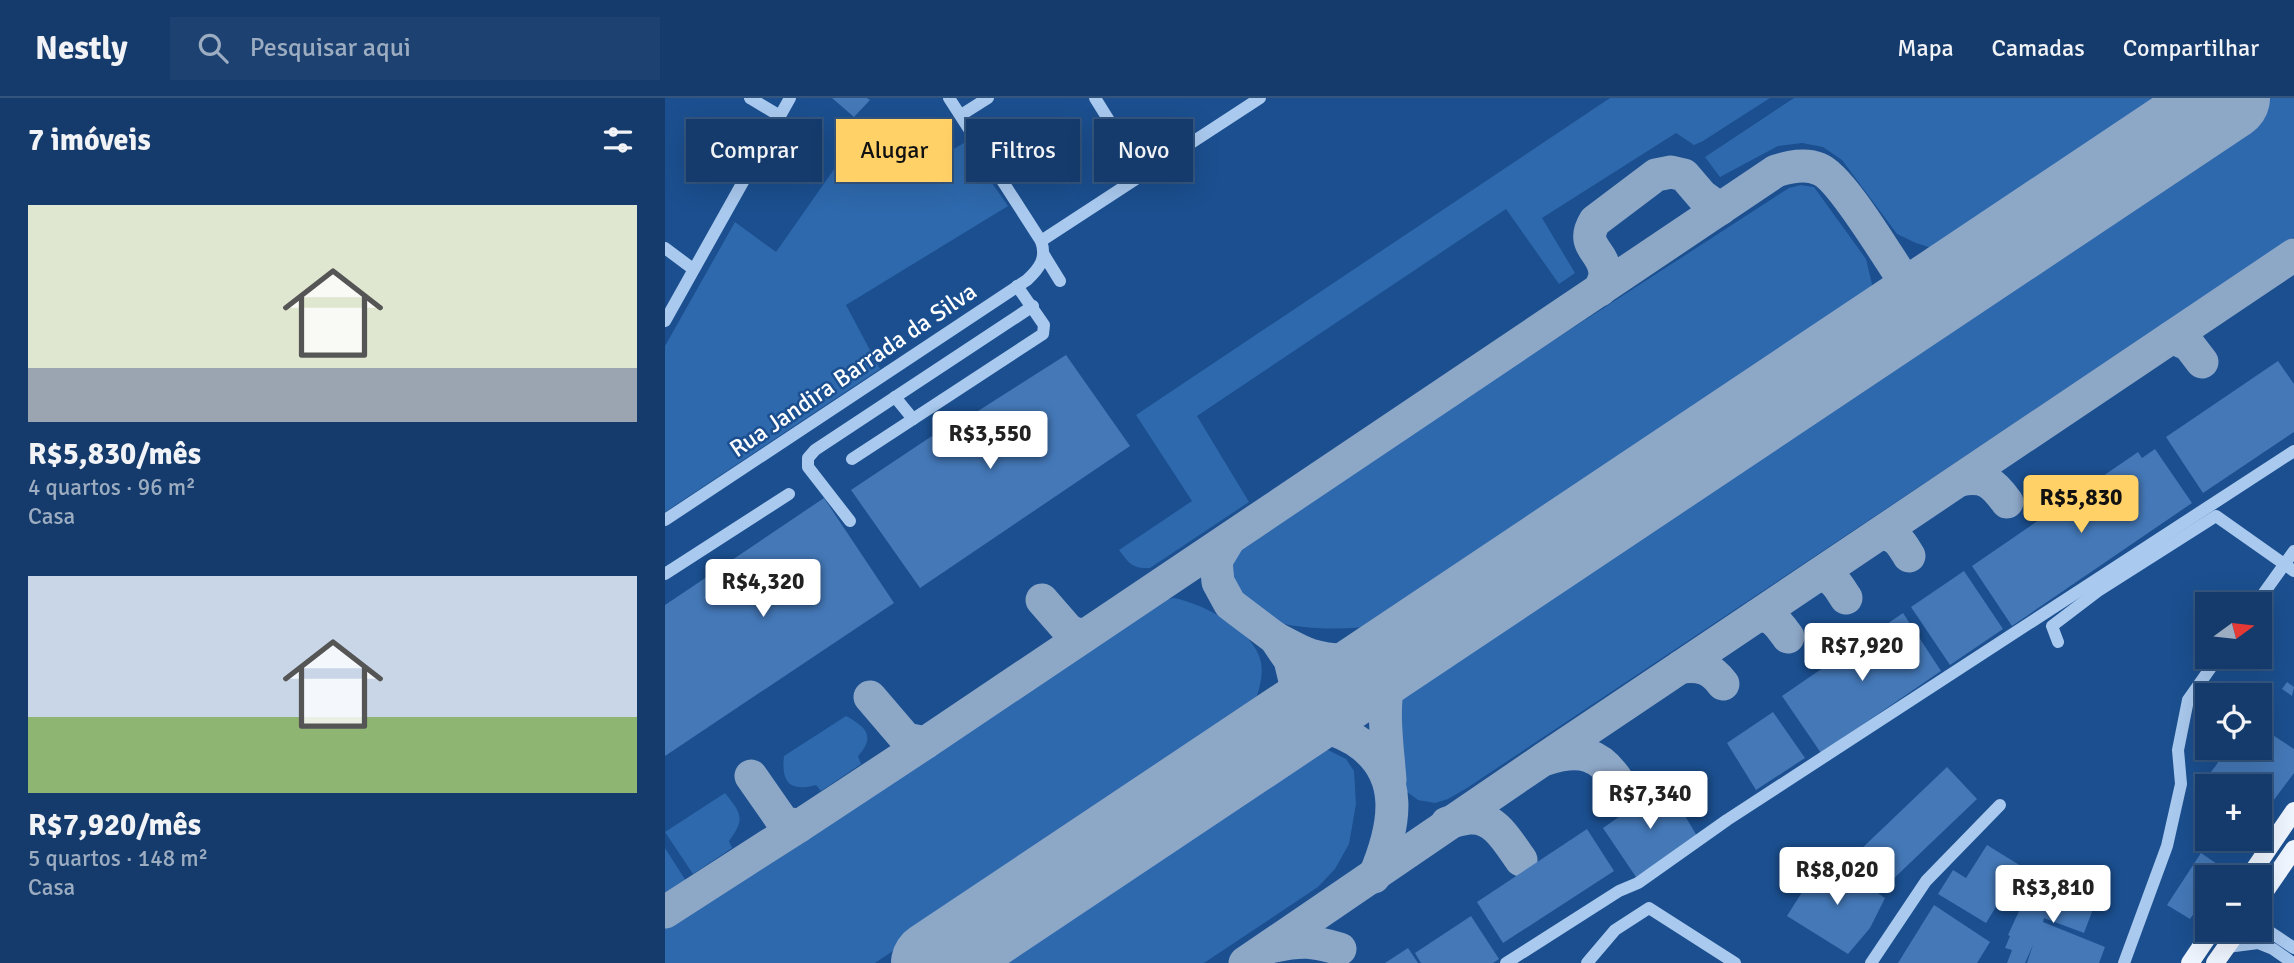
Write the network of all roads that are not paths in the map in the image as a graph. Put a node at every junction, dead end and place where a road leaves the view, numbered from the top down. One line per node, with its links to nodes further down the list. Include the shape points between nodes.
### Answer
1 (750, 98): 8 (street)
2 (790, 98): 8 (street)
3 (949, 98): 7 (street)
4 (988, 98): 7 (street)
5 (1095, 98): 9 (street)
6 (1260, 98): 10 (street)
7 (961, 115): 12 (street)
8 (780, 116): 15 (street)
9 (1108, 119)
10 (1193, 142)
11 (1131, 182): 12 (street)
12 (1041, 241): 14 (street)
13 (665, 248): 15 (street)
14 (1044, 256): 16 (street); 17 (street, Rua Jandira Barrada da Silva, via 1039,269)
15 (694, 269): 19 (street)
16 (1060, 281)
17 (1017, 286): 18 (street); 25 (street, Rua Jandira Barrada da Silva)
18 (1033, 306): 20 (street); 21 (street, via 1044,325 1043,334)
19 (665, 320)
20 (895, 397): 21 (street); 26 (street, via 808,458 808,467)
21 (913, 419): 23 (street)
22 (2294, 451): 49 (street, via 1727,820 1638,883)
23 (852, 459)
24 (789, 494): 29 (street)
25 (665, 520)
26 (851, 521)
27 (2294, 551): 28 (street)
28 (2289, 568): 30 (street); 31 (street, via 2217,516 2098,591 2052,626)
29 (665, 574)
30 (2267, 592)
31 (2058, 642)
32 (2210, 669): 52 (street, via 2188,700 2178,750 2181,784 2167,846)
33 (2000, 805): 51 (street, via 1926,881)
34 (2294, 811): 38 (main road)
35 (2294, 817): 39 (street)
36 (2294, 837): 40 (street)
37 (2294, 849): 41 (main road)
38 (2259, 865)
39 (2260, 865)
40 (2272, 868)
41 (2272, 881)
42 (2272, 933): 47 (street)
43 (2206, 942): 53 (main road)
44 (2225, 942): 54 (street)
45 (2227, 942): 55 (main road)
46 (2252, 942): 56 (street)
47 (2294, 948)
48 (1732, 962): 50 (street, via 1649,908 1615,930)
49 (1506, 963)
50 (1587, 963)
51 (1871, 963)
52 (2123, 963)
53 (2192, 963)
54 (2207, 963)
55 (2215, 963)
56 (2293, 963)

